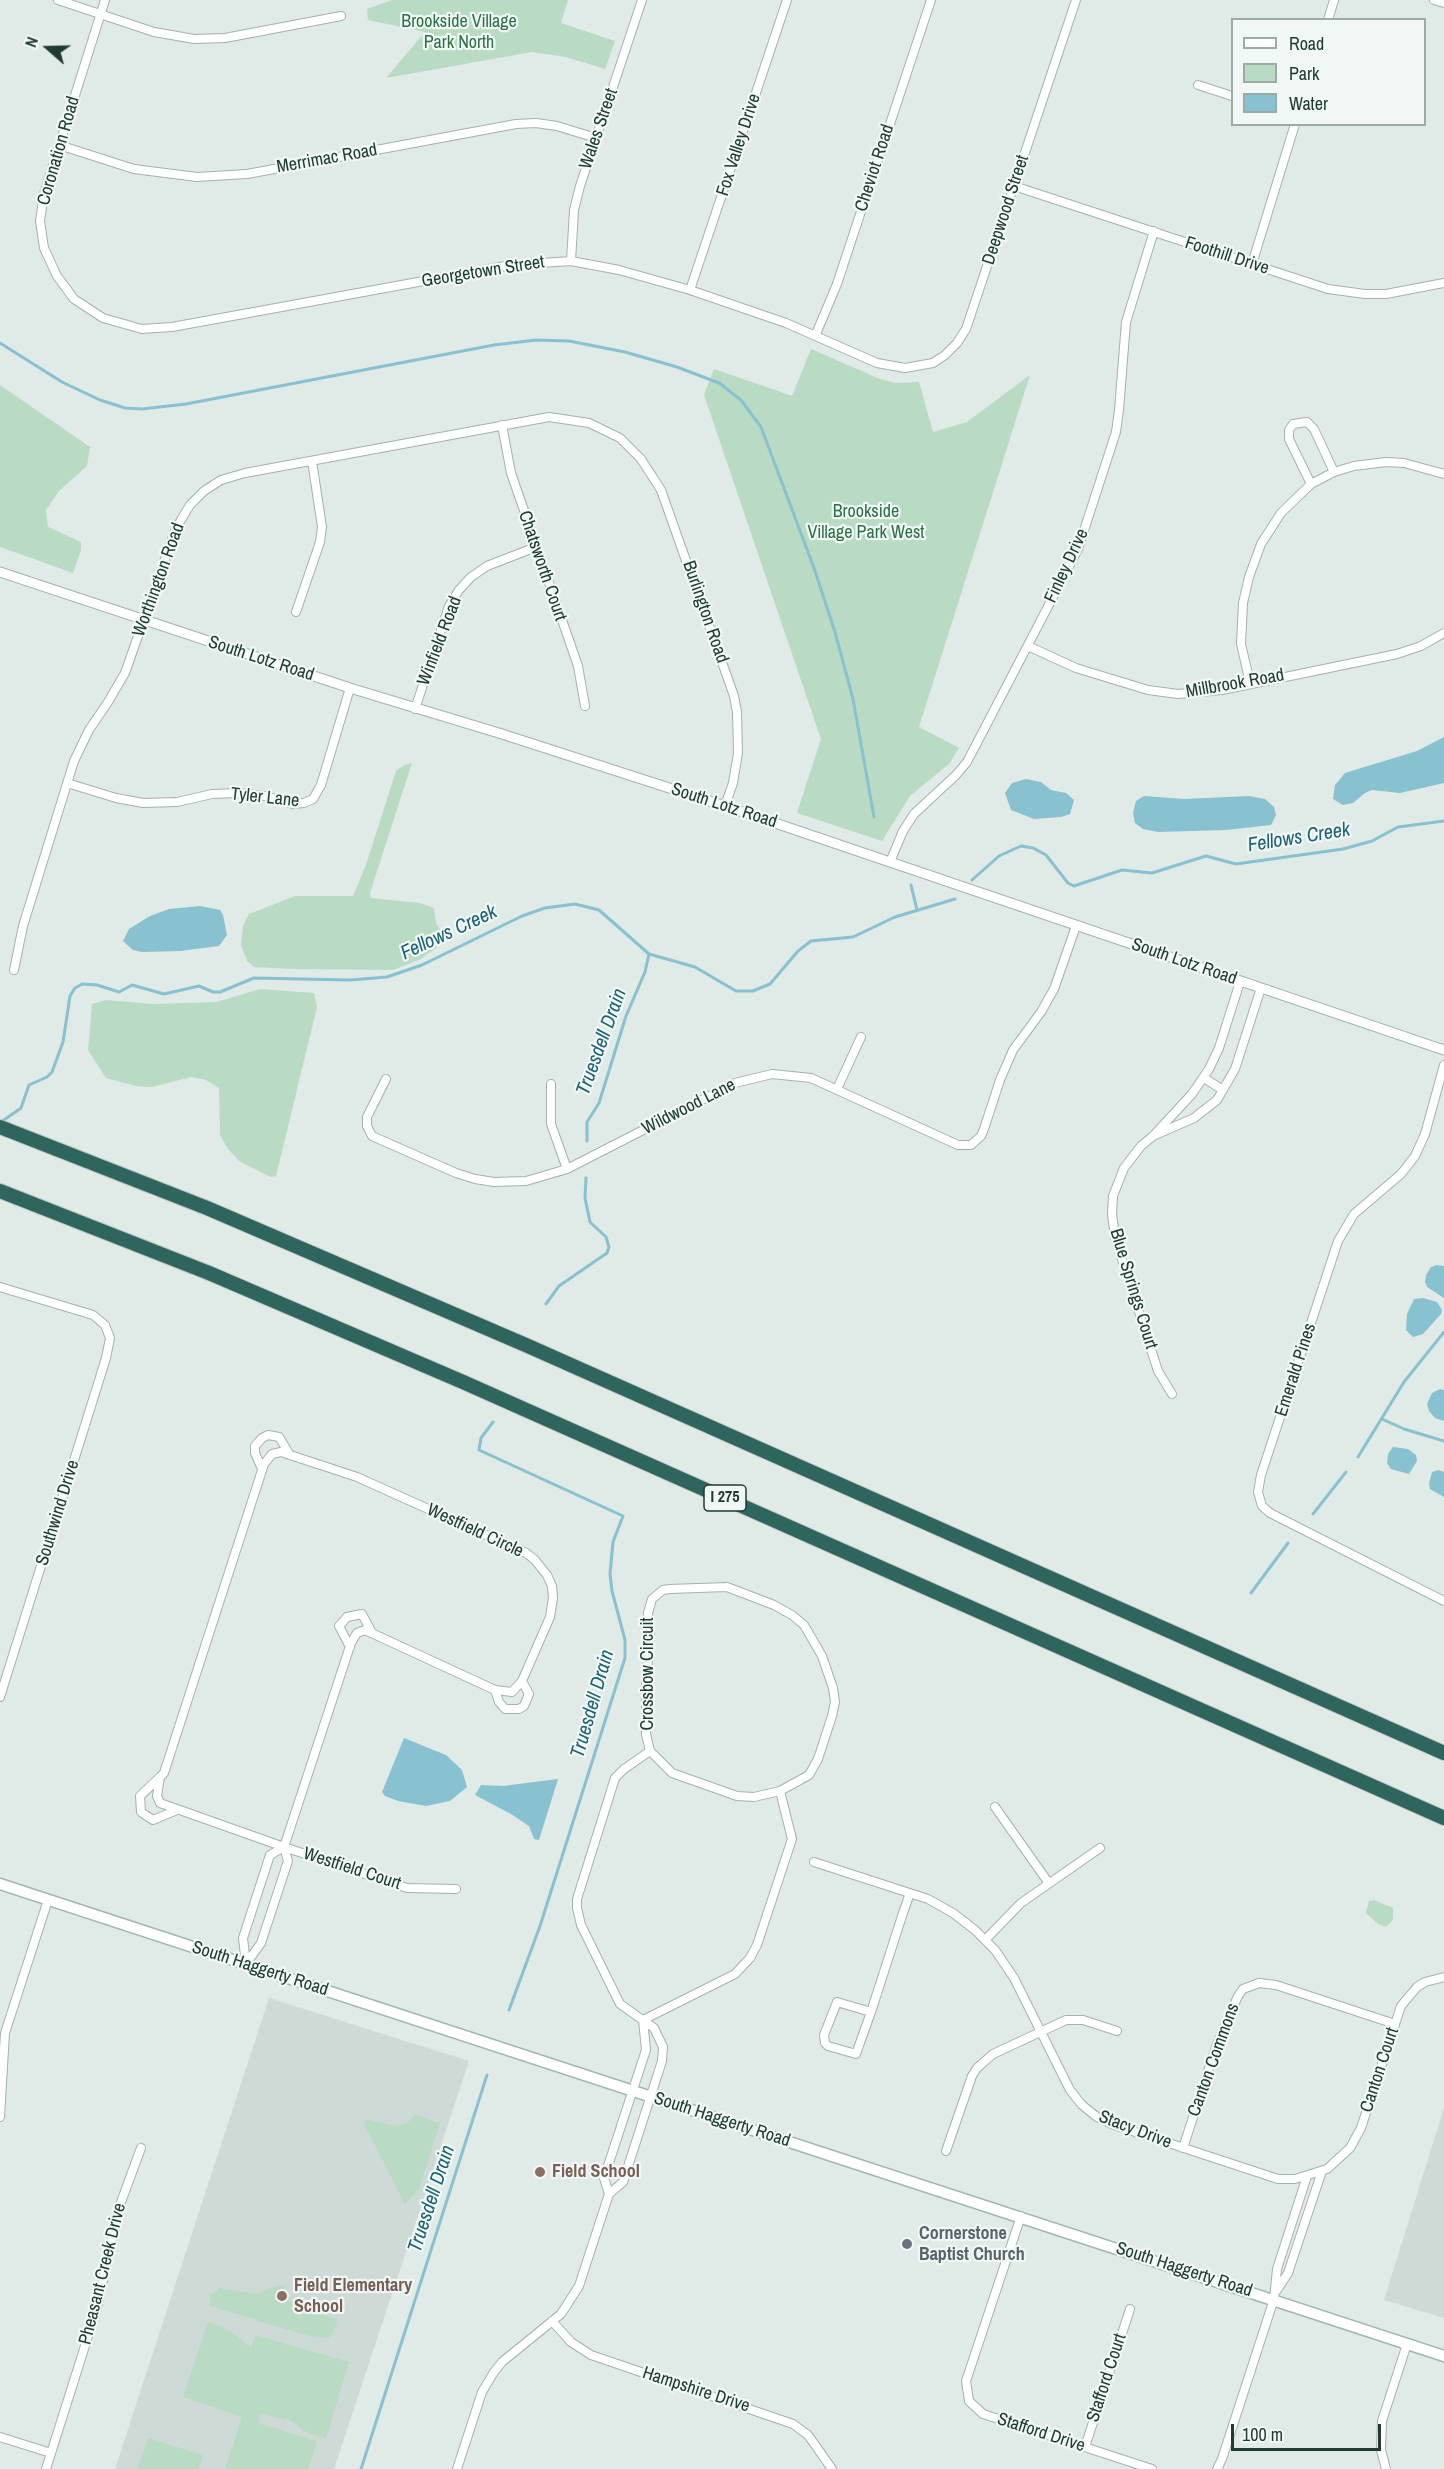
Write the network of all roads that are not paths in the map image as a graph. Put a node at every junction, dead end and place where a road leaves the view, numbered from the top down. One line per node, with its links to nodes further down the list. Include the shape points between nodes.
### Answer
1 (58, 0): 10 (street)
2 (105, 0): 10 (street, Coronation Road)
3 (642, 0): 16 (street, Wales Street)
4 (787, 0): 23 (street, Fox Valley Drive)
5 (931, 0): 25 (street, Cheviot Road, via 837,284)
6 (1076, 0): 18 (street, Deepwood Street)
7 (1334, 0): 12 (street)
8 (1434, 0): 9 (street)
9 (1444, 3)
10 (100, 14): 11 (street, via 166,35 211,39); 17 (street, Coronation Road)
11 (341, 16)
12 (1329, 18)
13 (1198, 85): 14 (street)
14 (1231, 95)
15 (1294, 126): 21 (street)
16 (596, 138): 17 (street, Merrimac Road, via 557,126 516,124 247,174 197,177 134,169); 20 (street, Wales Street, via 575,202)
17 (59, 145): 24 (street, Coronation Road, via 41,208 44,248 65,287 82,305)
18 (1014, 186): 19 (street, Foothill Drive); 26 (street, Deepwood Street, via 962,336 952,350 933,363 905,368)
19 (1154, 231): 21 (street, Foothill Drive); 38 (street, Finley Drive, via 1126,322 1119,410 1108,459 1078,549)
20 (572, 261): 23 (street, Georgetown Street); 24 (street, Georgetown Street, via 512,265 172,327 142,329)
21 (1252, 264): 22 (street, Foothill Drive, via 1316,286 1365,294)
22 (1444, 283)
23 (690, 290): 25 (street, Georgetown Street)
24 (103, 318)
25 (816, 334): 26 (street, Georgetown Street)
26 (886, 366)
27 (502, 425): 28 (street, Worthington Road, via 562,418 589,423); 29 (street, Worthington Road); 33 (street, Chatsworth Court, via 511,473)
28 (615, 435): 44 (street, Burlington Road, via 642,459 661,490 734,696 738,753)
29 (312, 461): 35 (street, via 322,527); 36 (street, Worthington Road, via 232,476 212,485 197,498 176,528)
30 (1335, 472): 31 (street, via 1386,462); 32 (street); 32 (street, via 1314,429 1306,422 1293,424 1289,439)
31 (1444, 474)
32 (1311, 484): 39 (street, via 1274,523 1249,577 1241,630)
33 (536, 547): 41 (street, Chatsworth Court, via 578,666); 42 (street, Winfield Road, via 487,566 459,590 449,606)
34 (0, 572): 36 (street, South Lotz Road)
35 (296, 612)
36 (145, 620): 40 (street, South Lotz Road); 43 (street, Worthington Road, via 120,682 80,746)
37 (1444, 633): 39 (street, Millbrook Road, via 1397,654)
38 (1028, 646): 39 (street, Millbrook Road, via 1076,668 1160,692 1202,693); 45 (street, Finley Drive, via 967,762 914,814)
39 (1250, 683)
40 (350, 688): 42 (street, South Lotz Road); 43 (street, Tyler Lane, via 321,785 313,799 304,803 238,793 143,803)
41 (585, 706)
42 (415, 709): 44 (street, South Lotz Road)
43 (67, 783): 47 (street, Worthington Road, via 23,926)
44 (725, 806): 45 (street, South Lotz Road)
45 (890, 862): 46 (street, South Lotz Road)
46 (1076, 926): 48 (street, South Lotz Road); 56 (street, Wildwood Lane, via 1054,989 1009,1058 977,1141 958,1145)
47 (14, 970)
48 (1240, 982): 49 (street, South Lotz Road); 53 (street, via 1219,1048)
49 (1261, 988): 51 (street, South Lotz Road); 57 (street, Blue Springs Court, via 1235,1069)
50 (861, 1037): 56 (street)
51 (1444, 1050)
52 (1444, 1065): 66 (street, Emerald Pines, via 1425,1134 1415,1155 1401,1174 1354,1214 1338,1241 1258,1492 1262,1506 1270,1513)
53 (1204, 1078): 57 (street); 59 (street)
54 (386, 1079): 60 (street, Wildwood Lane, via 367,1117 369,1132 376,1140 475,1179 526,1181)
55 (551, 1084): 60 (street, via 551,1124)
56 (837, 1089): 60 (street, Wildwood Lane, via 801,1076 752,1077)
57 (1223, 1090): 59 (street, Blue Springs Court, via 1207,1109)
58 (0, 1127): 73 (highway, via 207,1208 528,1346)
59 (1153, 1136): 63 (street, Blue Springs Court, via 1124,1168 1116,1186 1112,1214 1115,1237 1158,1371)
60 (567, 1169)
61 (0, 1191): 78 (highway, I 275, via 209,1273 463,1382)
62 (0, 1287): 71 (street, Southwind Drive, via 93,1316 102,1321 110,1338)
63 (1172, 1394)
64 (290, 1455): 65 (street, via 272,1454); 65 (street, Westfield Circle, via 279,1437 268,1435 255,1446); 69 (street, Westfield Circle, via 357,1477 534,1558 550,1580 553,1605)
65 (262, 1469): 74 (street, Westfield Circle)
66 (1444, 1601)
67 (372, 1633): 68 (street, via 357,1633); 68 (street, Westfield Circle, via 362,1614 347,1617 339,1626); 70 (street, Westfield Circle)
68 (350, 1647): 79 (street)
69 (522, 1681): 70 (street, via 512,1692); 70 (street, Westfield Circle, via 529,1694 519,1709 505,1709)
70 (495, 1690)
71 (0, 1697)
72 (650, 1751): 75 (street, Crossbow Circuit, via 672,1773 737,1796); 75 (street, Crossbow Circuit, via 646,1734 648,1605 663,1590 727,1587 774,1605 804,1625 822,1656 833,1688 832,1716 814,1767 803,1779); 91 (street, Crossbow Circuit, via 615,1778 577,1899 581,1925 620,2004)
73 (1444, 1753)
74 (160, 1777): 77 (street, Westfield Circle, via 160,1803); 77 (street, Westfield Circle, via 140,1796 141,1812 153,1820)
75 (780, 1791): 91 (street, via 792,1839 750,1958 735,1974)
76 (995, 1807): 82 (street)
77 (177, 1810): 79 (street, Westfield Circle)
78 (1444, 1818)
79 (284, 1847): 84 (street, Westfield Court, via 407,1888); 88 (street, via 288,1861 261,1943); 88 (street, via 270,1855 243,1938)
80 (1100, 1848): 82 (street)
81 (814, 1862): 85 (street, Stacy Drive)
82 (1048, 1882): 87 (street)
83 (0, 1884): 86 (main road, South Haggerty Road)
84 (456, 1889)
85 (910, 1893): 87 (street, Stacy Drive, via 953,1913); 90 (street)
86 (48, 1900): 88 (main road, South Haggerty Road); 99 (street, via 5,2033)
87 (985, 1940): 94 (street, Stacy Drive, via 1014,1978)
88 (246, 1964): 97 (main road, South Haggerty Road)
89 (1444, 1977): 92 (street, Canton Court, via 1417,1987 1401,2006)
90 (871, 2012): 90 (street, via 856,2054 825,2043 824,2035 837,2002)
91 (643, 2020): 95 (street, Crossbow Circuit, via 654,2028); 96 (street)
92 (1395, 2024): 101 (street, Canton Commons, via 1276,1985 1259,1983 1244,1989 1216,2044); 103 (street, Canton Court, via 1357,2137 1342,2157)
93 (1117, 2031): 94 (street, via 1077,2019)
94 (1040, 2032): 101 (street, Stacy Drive, via 1070,2090 1089,2111 1112,2124); 102 (street, via 993,2054 977,2068)
95 (663, 2047): 96 (street); 98 (street)
96 (646, 2050): 97 (street)
97 (632, 2090): 98 (main road, South Haggerty Road); 105 (street, via 604,2178)
98 (652, 2096): 105 (street, via 623,2182); 106 (main road, South Haggerty Road)
99 (0, 2117)
100 (141, 2148): 114 (street, Pheasant Creek Drive, via 117,2213 97,2308)
101 (1184, 2148): 104 (street, Stacy Drive, via 1278,2179)
102 (946, 2151)
103 (1322, 2171): 104 (street, Canton Court); 107 (street, via 1288,2273)
104 (1307, 2176): 107 (street, via 1277,2269)
105 (609, 2194): 109 (street, via 579,2286)
106 (1021, 2216): 107 (main road, South Haggerty Road); 113 (street, Stafford Drive, via 966,2381 969,2401 983,2414)
107 (1275, 2295): 110 (main road, South Haggerty Road); 119 (street)
108 (1130, 2309): 113 (street, Stafford Court)
109 (552, 2321): 116 (street, via 502,2362 490,2377); 117 (street, Hampshire Drive, via 571,2342 591,2355 793,2424 808,2435)
110 (1407, 2344): 111 (main road, South Haggerty Road); 120 (street, via 1382,2421 1381,2450)
111 (1444, 2356)
112 (0, 2436): 114 (street)
113 (1085, 2447): 118 (street, Stafford Drive)
114 (51, 2453): 115 (street, Pheasant Creek Drive)
115 (46, 2469)
116 (457, 2469)
117 (832, 2469)
118 (1152, 2469)
119 (1217, 2469)
120 (1386, 2469)

